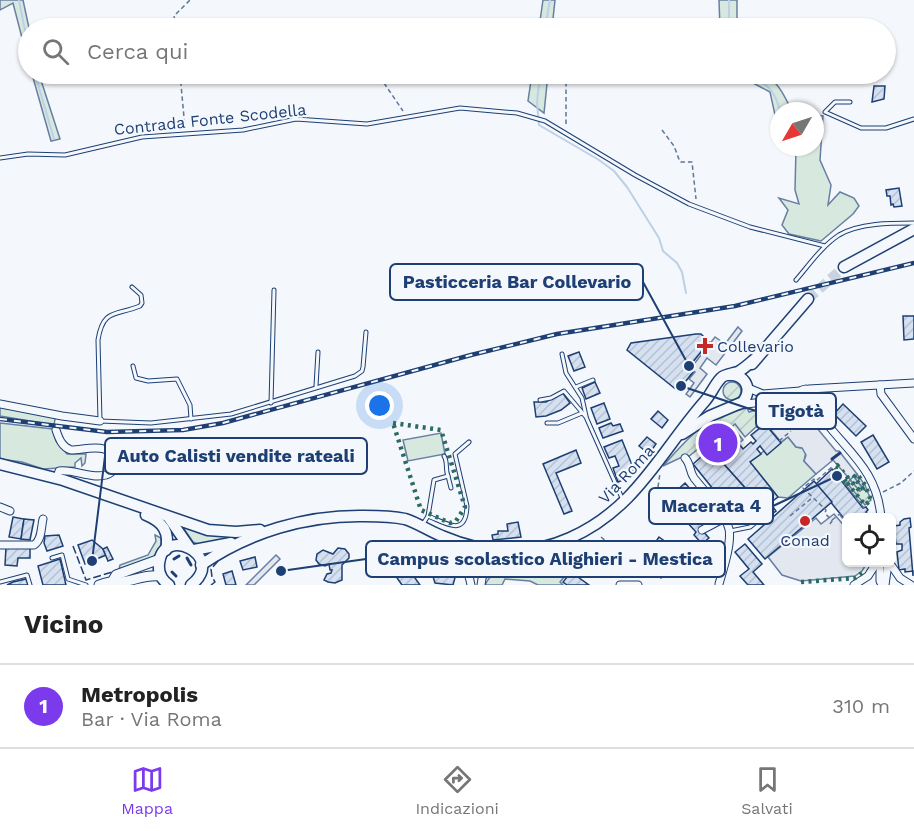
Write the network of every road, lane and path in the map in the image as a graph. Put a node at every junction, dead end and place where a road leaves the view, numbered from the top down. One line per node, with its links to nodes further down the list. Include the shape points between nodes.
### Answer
1 (190, 0): 2 (path)
2 (174, 18)
3 (181, 84): 11 (path)
4 (385, 84): 7 (path)
5 (566, 84): 10 (path)
6 (850, 102): 8 (lane, via 835,102 825,112 861,128 886,128)
7 (407, 117): 10 (lane, Contrada Fonte Scodella, via 460,108 517,113 545,121); 11 (lane, Contrada Fonte Scodella, via 367,124 297,119 243,130)
8 (914, 119)
9 (662, 130): 13 (path, via 680,162 692,162)
10 (566, 134): 13 (lane, Contrada Fonte Scodella, via 635,176)
11 (185, 135): 12 (lane, Contrada Fonte Scodella, via 142,137 65,155)
12 (0, 158)
13 (696, 206): 16 (lane, Contrada Fonte Scodella, via 750,227)
14 (914, 224): 16 (lane, via 850,230)
15 (914, 230): 17 (main road)
16 (825, 246): 18 (lane)
17 (844, 267)
18 (796, 280)
19 (132, 287): 46 (lane, via 141,295 140,306 111,314 100,328)
20 (274, 290): 39 (lane)
21 (808, 299): 25 (main road, Via Roma)
22 (366, 332): 32 (lane, via 362,372)
23 (318, 352): 32 (lane)
24 (562, 354): 33 (lane, via 566,373)
25 (756, 358): 27 (main road, Via Roma); 30 (main road, Via Roma)
26 (133, 366): 45 (lane, via 136,378 177,379 185,390)
27 (729, 375): 30 (main road, via 740,376); 34 (main road, Via Roma)
28 (593, 380): 33 (lane)
29 (913, 382): 31 (street)
30 (746, 384): 35 (street, via 763,394); 41 (main road, Via Roma, via 746,398)
31 (880, 385): 36 (street); 50 (street, via 881,393)
32 (316, 386): 39 (lane)
33 (576, 387): 44 (lane)
34 (716, 388): 41 (main road, via 722,403); 49 (main road, Via Roma)
35 (804, 390): 36 (street); 38 (street); 38 (street, via 798,395)
36 (821, 390): 38 (street)
37 (540, 400): 42 (lane, via 564,391)
38 (808, 400): 41 (street, via 784,399); 70 (street, via 873,482)
39 (271, 403): 45 (lane)
40 (0, 404): 43 (street)
41 (737, 406): 49 (main road, Via Roma, via 710,416)
42 (582, 413): 44 (lane); 47 (lane, via 558,423)
43 (62, 416): 46 (street); 59 (street, via 56,428 67,449 105,449 117,460 112,472 104,475 68,470 59,471)
44 (586, 417): 66 (lane)
45 (191, 419): 46 (lane, via 136,424)
46 (100, 421)
47 (547, 423)
48 (791, 431): 51 (path)
49 (678, 437): 66 (main road, Via Roma)
50 (914, 439)
51 (779, 441)
52 (469, 442): 76 (lane, via 455,454 467,506 464,521 456,526)
53 (444, 456): 58 (lane)
54 (685, 458): 82 (street, via 690,472)
55 (0, 466): 59 (main road); 90 (main road, via 157,520 168,541)
56 (663, 469): 62 (path)
57 (914, 471): 64 (path)
58 (448, 476): 63 (lane); 76 (lane, via 437,478 432,484)
59 (57, 478): 73 (main road)
60 (852, 478): 61 (path)
61 (845, 484): 65 (path, via 832,467 803,488); 67 (path, via 864,507)
62 (658, 487)
63 (451, 488)
64 (883, 492)
65 (813, 498): 71 (path); 78 (path)
66 (625, 502): 89 (main road, Via Roma, via 568,539)
67 (869, 503)
68 (0, 507): 69 (street)
69 (10, 511)
70 (880, 513)
71 (790, 516)
72 (842, 517): 78 (path, via 840,514)
73 (169, 518): 80 (main road, via 208,531); 87 (main road)
74 (760, 518): 82 (lane, via 750,527)
75 (43, 519): 86 (street, via 38,542)
76 (426, 521): 80 (main road, Via Roma, via 342,516); 83 (main road, Via Roma)
77 (719, 521): 81 (street)
78 (832, 521): 79 (path)
79 (830, 524)
80 (275, 529): 85 (main road, Via Roma)
81 (702, 530)
82 (730, 531): 112 (street)
83 (441, 536): 88 (main road, Via Roma); 97 (street)
84 (601, 537): 111 (path, via 637,567)
85 (246, 539): 87 (main road, Via Roma); 92 (main road, Via Roma)
86 (0, 545)
87 (191, 549): 90 (main road, Via Roma, via 175,546); 92 (main road)
88 (479, 549): 89 (main road, Via Roma); 97 (street); 98 (street)
89 (515, 552): 98 (street)
90 (163, 555): 99 (main road); 100 (main road, Via Roma, via 116,575)
91 (52, 558): 104 (lane, via 62,555 68,579)
92 (201, 565): 107 (main road, via 198,579)
93 (875, 567): 113 (street)
94 (879, 567): 114 (street)
95 (888, 567): 114 (street)
96 (892, 567): 115 (street)
97 (468, 571): 108 (street)
98 (484, 575): 109 (street)
99 (161, 576): 102 (main road, Via Roma, via 146,575); 106 (main road)
100 (113, 580): 102 (main road, Via Roma); 105 (main road, Via Roma)
101 (0, 582): 103 (lane, via 27,575)
102 (128, 583)
103 (30, 585)
104 (86, 585)
105 (99, 585)
106 (169, 585)
107 (191, 585)
108 (471, 585)
109 (481, 585)
110 (620, 585): 111 (street)
111 (638, 585)
112 (718, 585)
113 (854, 585)
114 (884, 585)
115 (911, 585)

